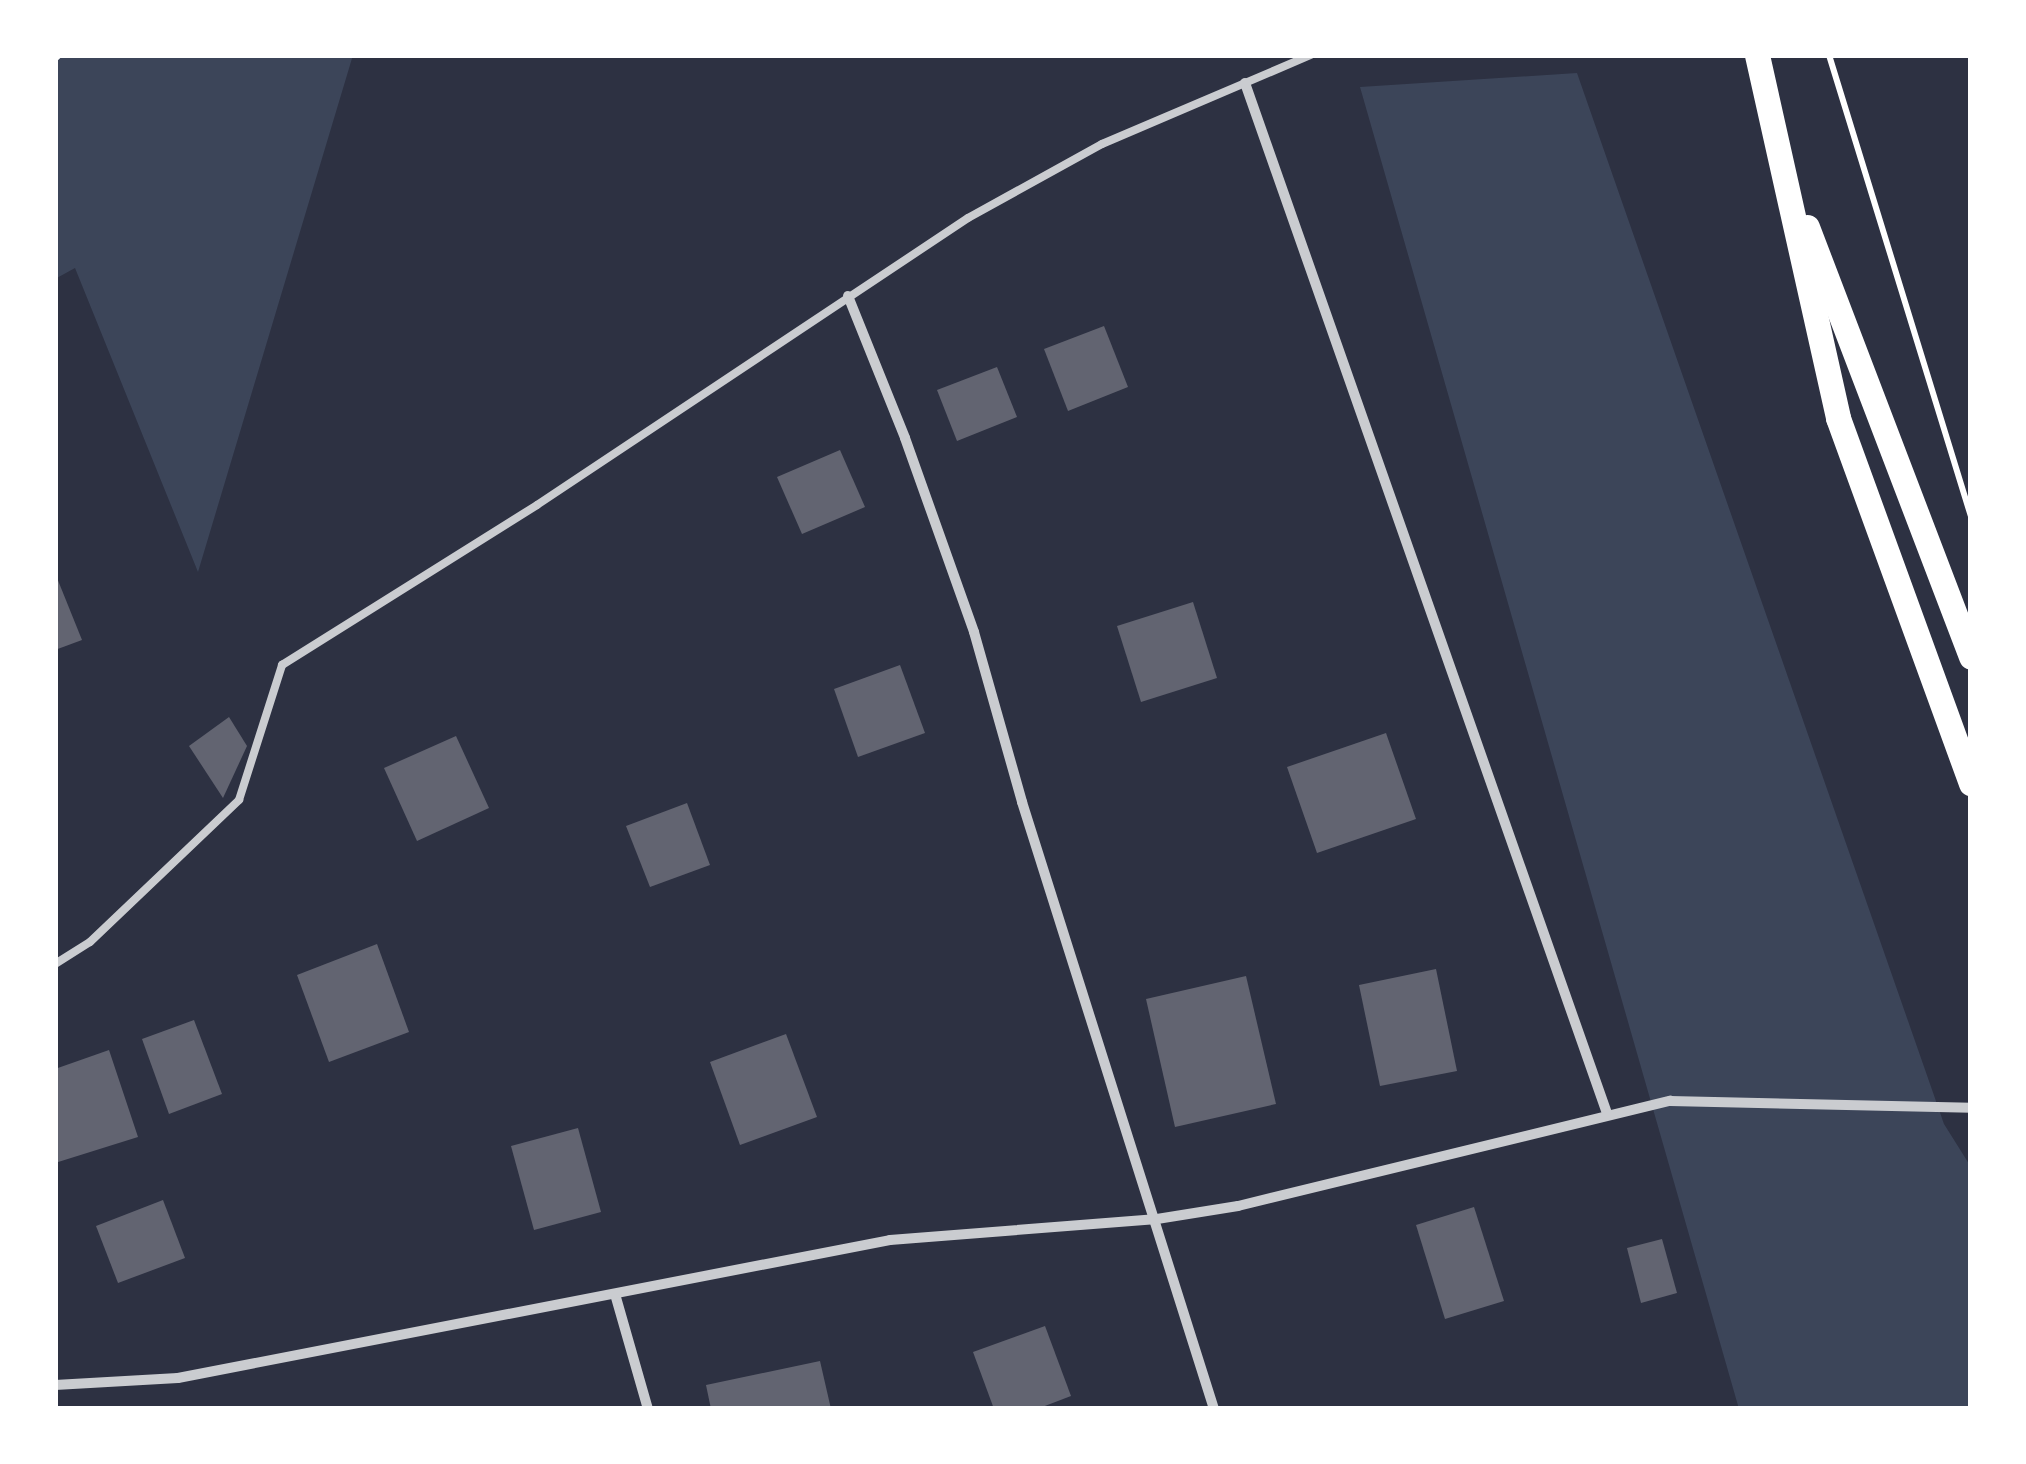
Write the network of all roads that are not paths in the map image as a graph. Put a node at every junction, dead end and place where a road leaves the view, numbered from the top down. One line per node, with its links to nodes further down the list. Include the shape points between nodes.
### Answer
1 (1310, 55): 3 (lane)
2 (1757, 55): 4 (main road)
3 (1245, 83): 5 (lane, via 1102,144 968,218); 10 (street)
4 (1773, 138): 6 (main road); 7 (main road, via 1838,418)
5 (848, 296): 8 (lane, via 282,666 240,800 90,942); 11 (street, via 974,632 1122,1125)
6 (1971, 657)
7 (1971, 784)
8 (55, 964)
9 (1971, 1108): 10 (street, via 1670,1101)
10 (1608, 1114): 11 (street, via 1238,1206)
11 (1157, 1219): 12 (street, via 890,1240); 15 (street)
12 (615, 1294): 13 (street, via 178,1378); 14 (street)
13 (55, 1385)
14 (648, 1409)
15 (1214, 1409)

